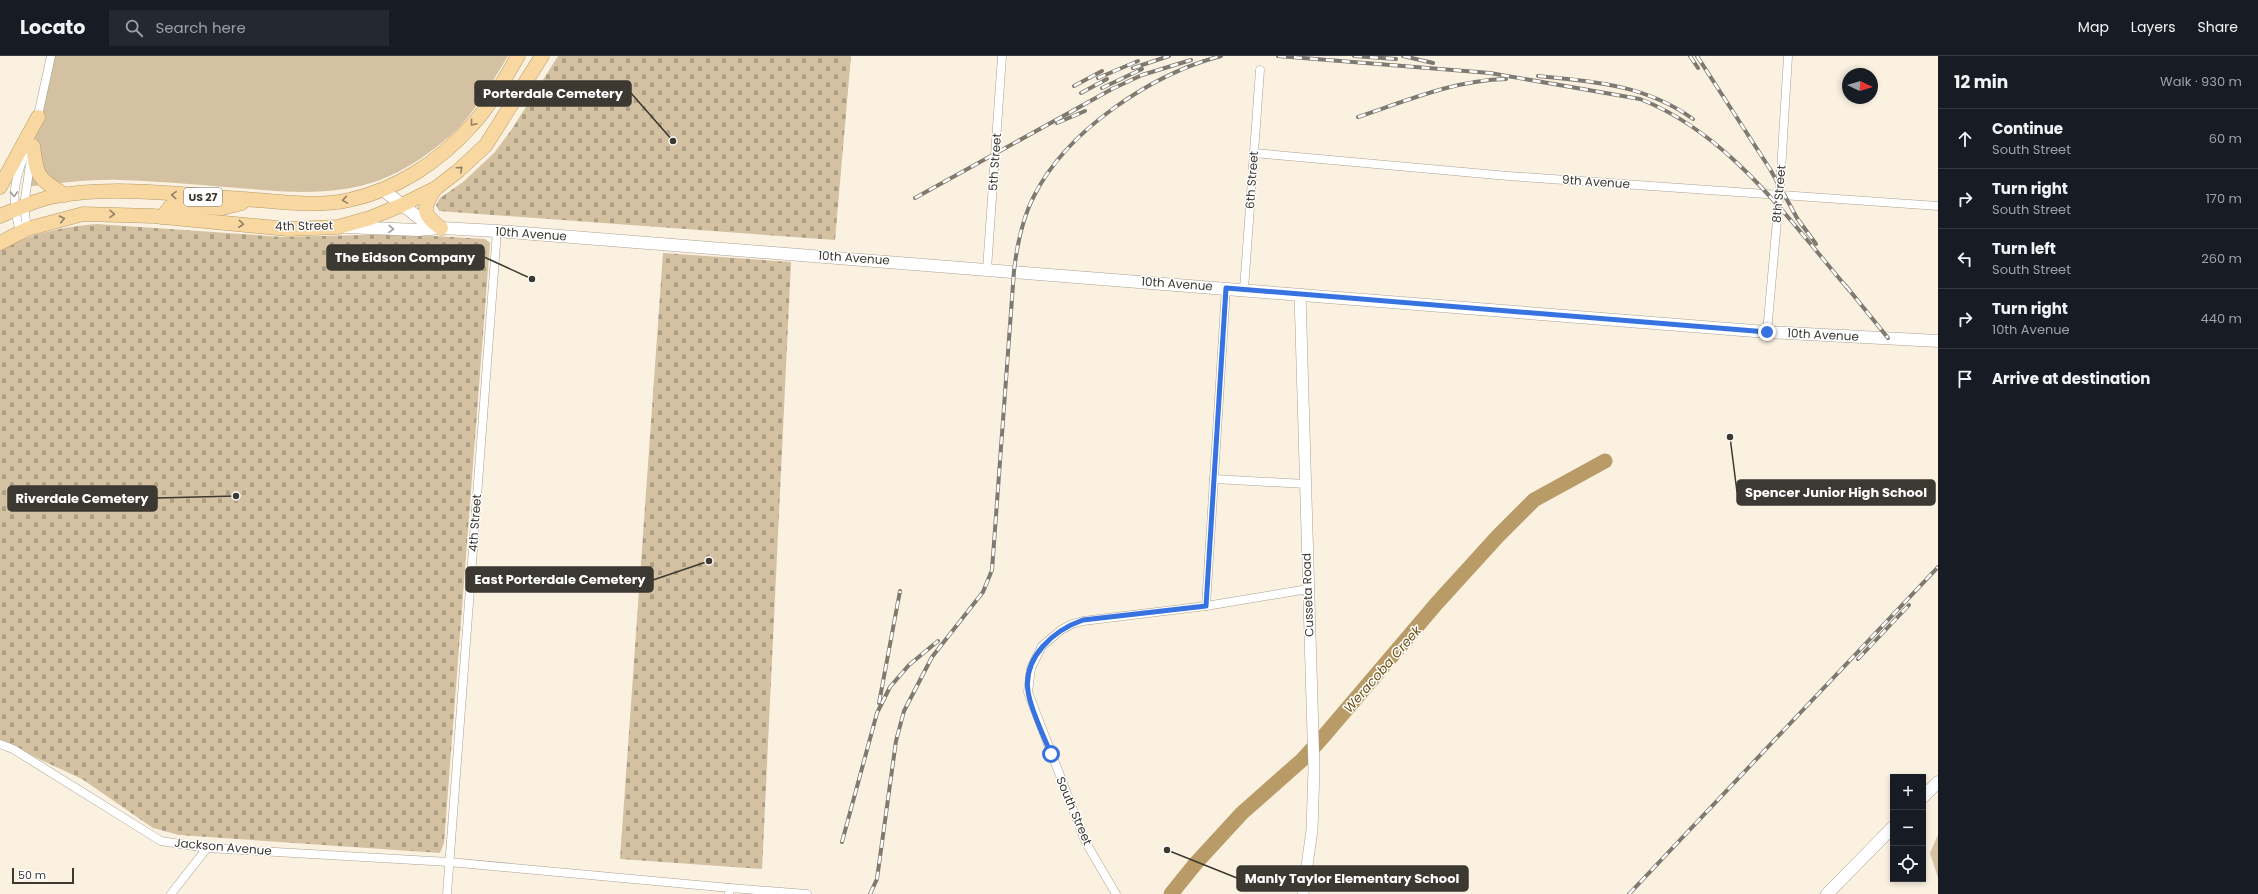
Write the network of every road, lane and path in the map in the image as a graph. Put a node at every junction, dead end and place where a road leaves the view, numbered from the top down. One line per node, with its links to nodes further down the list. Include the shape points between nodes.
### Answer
1 (51, 56): 7 (street)
2 (518, 56): 12 (highway, 4th Street / US 27, one-way to 12, via 487,106 471,126 434,160 401,183)
3 (542, 56): 11 (highway, 4th Street / US 27, one-way to 3, via 486,145)
4 (1002, 56): 26 (street, 5th Street)
5 (1788, 56): 13 (street, 8th Street)
6 (1260, 70): 9 (street, 6th Street)
7 (38, 117): 8 (street); 10 (highway); 18 (street, one-way to 18, via 16,175)
8 (32, 146): 14 (highway, via 42,181); 18 (street)
9 (1254, 153): 13 (street, 9th Avenue, via 1508,176); 28 (street, 6th Street)
10 (0, 187)
11 (436, 188): 16 (highway, 4th Street / US 27); 22 (highway, via 426,203 426,209 428,219)
12 (383, 190): 15 (highway, 4th Street / US 27, one-way to 15, via 350,200 318,204); 16 (main road, 10th Avenue)
13 (1779, 194): 17 (street, 9th Avenue); 30 (street, 8th Street)
14 (65, 195): 15 (highway, 4th Street / US 27, one-way to 14, via 138,193); 18 (highway, 4th Street / US 27)
15 (252, 200): 20 (highway, via 222,208 171,206)
16 (402, 205): 21 (highway, 4th Street / US 27, via 370,218); 22 (main road, 10th Avenue, via 427,224)
17 (1938, 206)
18 (19, 208): 19 (highway, US 27); 23 (street)
19 (0, 216)
20 (162, 217): 21 (highway, 4th Street / US 27, one-way to 21, via 288,229); 23 (highway, 4th Street / US 27, one-way to 20, via 83,214)
21 (338, 226): 22 (main road, 10th Avenue, one-way to 22, via 418,230)
22 (441, 228): 24 (main road, 10th Avenue)
23 (24, 231): 25 (highway, 4th Street / US 27)
24 (497, 231): 26 (main road, 10th Avenue); 41 (street, 4th Street)
25 (0, 243)
26 (987, 269): 27 (main road, 10th Avenue)
27 (1226, 288): 28 (main road, 10th Avenue); 32 (street)
28 (1244, 289): 29 (main road, 10th Avenue)
29 (1300, 294): 30 (main road, 10th Avenue); 33 (street, Cusseta Road)
30 (1767, 332): 31 (main road, 10th Avenue)
31 (1938, 341)
32 (1214, 479): 33 (street); 35 (street)
33 (1306, 484): 34 (street, Cusseta Road)
34 (1308, 588): 35 (street, South Street); 47 (street, Cusseta Road, via 1314,769 1312,830)
35 (1206, 606): 46 (street, South Street, via 1083,620 1056,634 1042,646 1031,668 1028,692 1051,754 1085,841)
36 (0, 744): 40 (street, Jackson Avenue, via 13,749 152,836)
37 (1938, 782): 38 (main road)
38 (1926, 794)
39 (1890, 830): 48 (main road)
40 (207, 848): 41 (street, Jackson Avenue); 43 (street)
41 (449, 862): 42 (street, Jackson Avenue); 44 (street, 4th Street)
42 (730, 891): 45 (street, Jackson Avenue)
43 (171, 894)
44 (447, 894)
45 (807, 894)
46 (1116, 894)
47 (1302, 894)
48 (1827, 894)

